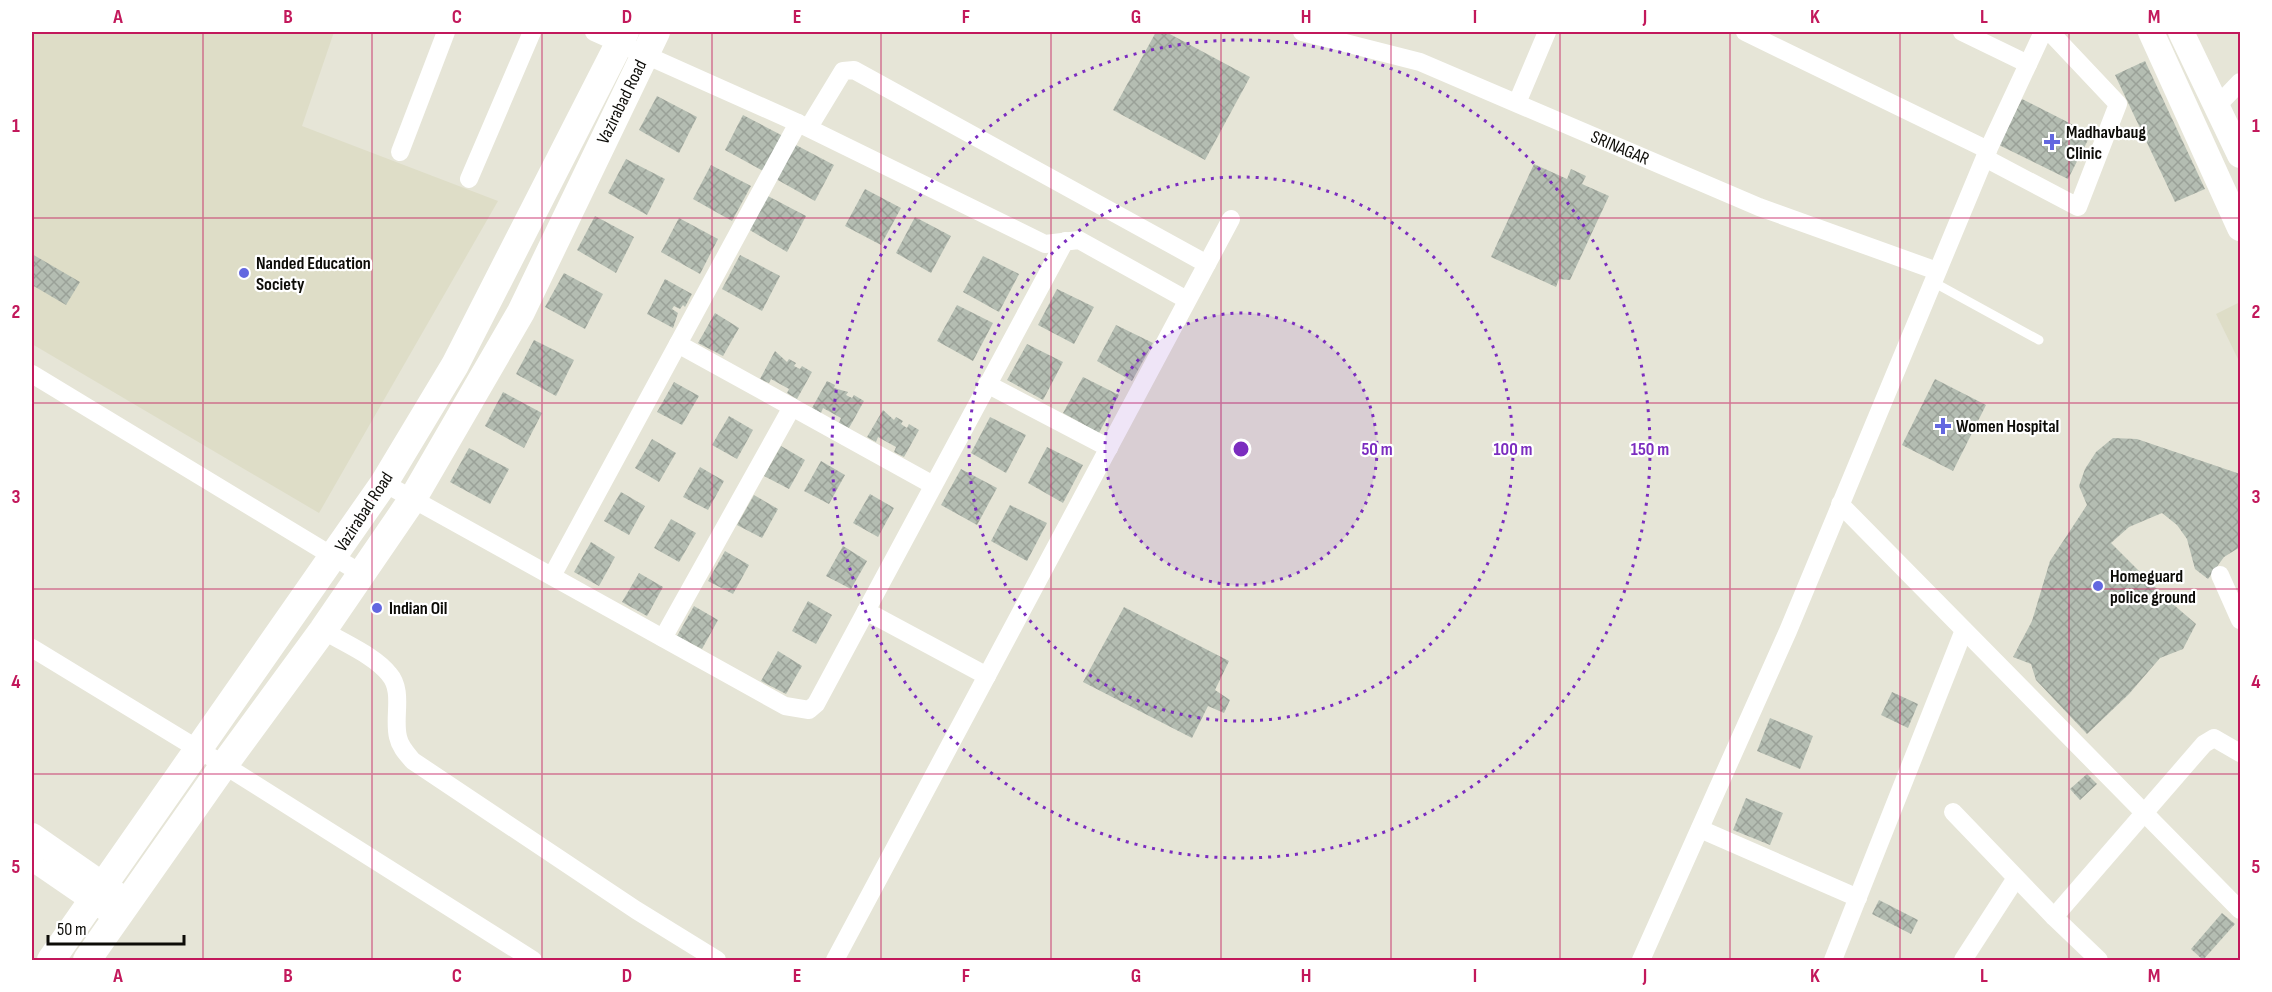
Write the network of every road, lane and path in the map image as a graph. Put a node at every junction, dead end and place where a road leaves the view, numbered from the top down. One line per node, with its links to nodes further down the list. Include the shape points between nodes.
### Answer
1 (446, 32): 18 (street)
2 (532, 32): 21 (street)
3 (1302, 32): 15 (street, SRINAGAR, via 1420,62)
4 (1547, 32): 15 (street)
5 (1746, 32): 19 (street)
6 (1962, 32): 13 (street)
7 (2043, 32): 13 (street)
8 (2050, 32): 19 (street, via 2118,104 2078,207)
9 (2151, 32): 23 (main road)
10 (2181, 32): 16 (main road)
11 (613, 35): 12 (street); 34 (main road, Vazirabad Road, via 455,365)
12 (650, 44): 17 (street); 36 (main road, Vazirabad Road, via 521,312)
13 (2028, 64): 19 (street)
14 (2241, 82): 16 (street)
15 (1516, 103): 26 (street, SRINAGAR)
16 (2218, 105): 20 (main road)
17 (804, 125): 24 (street, via 1045,244); 25 (street, via 843,71 854,70); 29 (street)
18 (400, 152)
19 (1986, 154): 26 (street)
20 (2241, 155)
21 (469, 179)
22 (1231, 219): 25 (street)
23 (2241, 228)
24 (1065, 241): 27 (street, via 1079,240); 31 (street)
25 (1207, 264): 27 (street)
26 (1935, 277): 28 (lane); 37 (street)
27 (1187, 300): 33 (street)
28 (2039, 340)
29 (678, 344): 32 (street); 41 (street)
30 (32, 374): 38 (street)
31 (987, 384): 33 (street); 35 (street)
32 (792, 407): 35 (street); 46 (street)
33 (1108, 448): 48 (street)
34 (384, 483): 36 (street); 38 (main road, Vazirabad Road)
35 (933, 485): 42 (street)
36 (412, 500): 39 (main road, Vazirabad Road); 41 (street)
37 (1840, 504): 45 (street); 54 (street)
38 (334, 557): 39 (street); 49 (main road, Vazirabad Road)
39 (362, 574): 44 (main road, Vazirabad Road)
40 (2220, 575): 43 (street)
41 (552, 576): 46 (street)
42 (866, 611): 46 (street, via 816,704 809,710 786,706); 48 (street)
43 (2241, 620)
44 (323, 630): 51 (main road, Vazirabad Road); 66 (street, via 390,674 396,690 397,736 413,761)
45 (1964, 630): 53 (street); 59 (street)
46 (663, 638)
47 (32, 648): 49 (street)
48 (987, 676): 67 (street)
49 (200, 750): 51 (street); 58 (main road, Vazirabad Road)
50 (2241, 753): 53 (street, via 2214,738 2204,744)
51 (224, 765): 61 (main road, Vazirabad Road); 65 (street)
52 (1953, 812): 57 (street)
53 (2144, 814): 60 (street); 62 (street)
54 (1700, 829): 59 (street); 68 (street)
55 (32, 836): 58 (main road)
56 (32, 862): 58 (street)
57 (2016, 878): 62 (street); 70 (street)
58 (96, 893): 61 (main road); 63 (main road, Vazirabad Road)
59 (1858, 898): 69 (street)
60 (2241, 910)
61 (121, 911): 64 (main road, Vazirabad Road)
62 (2054, 917): 71 (street)
63 (51, 960)
64 (87, 960)
65 (532, 960)
66 (717, 960)
67 (835, 960)
68 (1641, 960)
69 (1833, 960)
70 (1963, 960)
71 (2099, 960)

